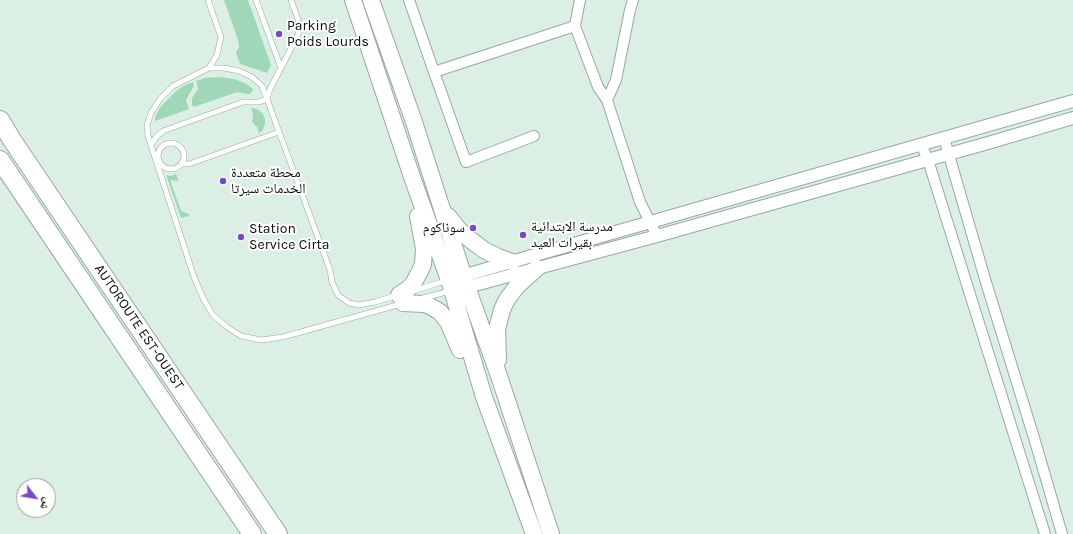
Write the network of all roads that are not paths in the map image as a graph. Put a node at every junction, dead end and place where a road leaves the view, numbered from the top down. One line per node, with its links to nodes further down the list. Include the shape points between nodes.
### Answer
1 (208, 0): 10 (lane, via 221,37 217,55)
2 (256, 0): 11 (lane)
3 (291, 0): 11 (lane, via 300,25 298,35)
4 (353, 0): 30 (highway)
5 (371, 0): 31 (highway)
6 (409, 0): 12 (street)
7 (580, 0): 9 (street)
8 (633, 0): 14 (street, via 616,80)
9 (575, 26): 12 (street); 14 (street, via 598,87)
10 (208, 68): 13 (lane, via 239,71 252,77 262,86); 22 (lane, via 173,86 160,99 151,112 147,125)
11 (281, 68): 13 (lane)
12 (434, 72): 19 (street, via 466,162)
13 (267, 99): 18 (lane); 22 (lane, via 244,102 163,131 157,136)
14 (607, 100): 32 (street, via 640,202)
15 (1073, 101): 20 (street)
16 (1073, 118): 24 (street)
17 (0, 120): 41 (highway, AUTOROUTE EST-OUEST)
18 (279, 132): 27 (lane, via 189,164); 37 (lane, via 338,295 349,303 359,305)
19 (534, 136)
20 (944, 138): 21 (street); 24 (street)
21 (921, 144): 26 (street); 32 (street)
22 (152, 147): 23 (lane); 29 (lane)
23 (159, 152): 27 (lane, via 171,143 179,146 184,152); 28 (lane, via 159,161)
24 (949, 154): 26 (street); 45 (street)
25 (0, 160): 40 (highway, AUTOROUTE EST-OUEST)
26 (928, 160): 33 (street); 44 (street)
27 (182, 164): 28 (lane, via 174,169)
28 (162, 165): 29 (lane)
29 (160, 171): 37 (lane, via 204,300 213,315 241,336 261,340 283,337)
30 (412, 176): 36 (highway); 37 (highway, via 424,257 417,278)
31 (442, 207): 34 (highway, via 460,231 472,241 484,250); 36 (highway)
32 (650, 221): 33 (street); 34 (street)
33 (657, 236): 35 (street)
34 (512, 262): 36 (street)
35 (537, 268): 36 (street); 38 (highway, via 517,286 502,310 497,329)
36 (458, 283): 37 (lane); 37 (lane); 38 (highway); 39 (highway)
37 (401, 299): 39 (highway, via 424,304 444,317 451,328 470,378)
38 (499, 376): 43 (highway)
39 (484, 397): 42 (highway)
40 (252, 534)
41 (278, 534)
42 (534, 534)
43 (551, 534)
44 (1045, 534)
45 (1062, 534)

